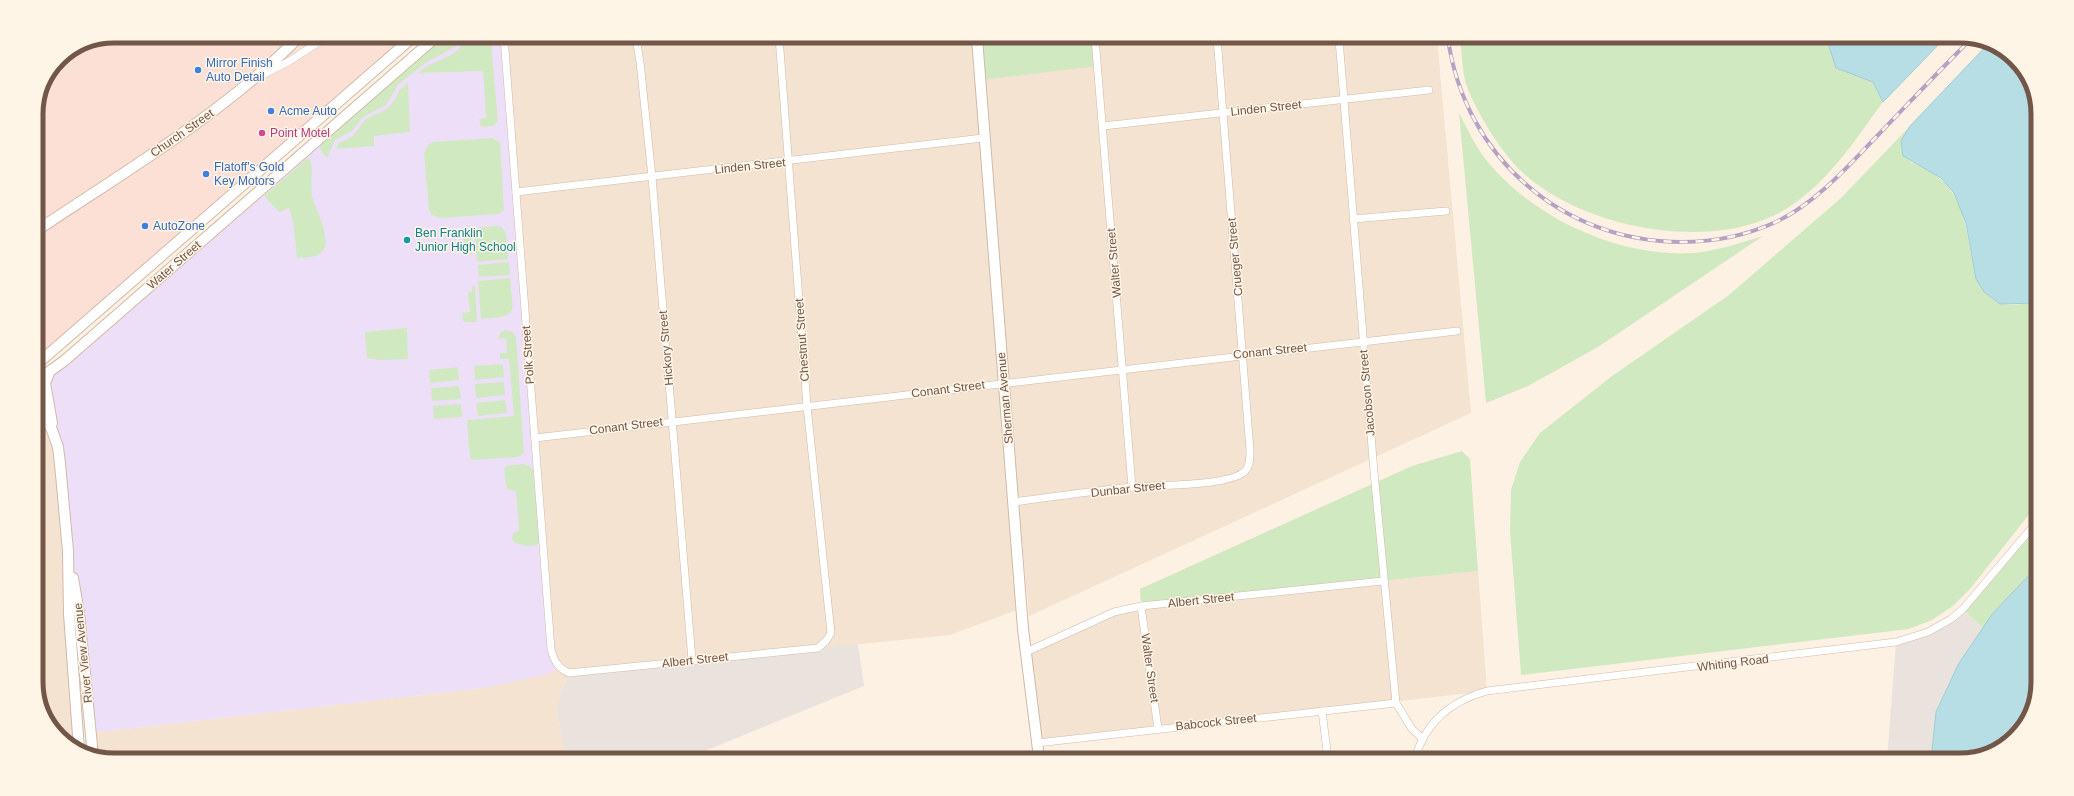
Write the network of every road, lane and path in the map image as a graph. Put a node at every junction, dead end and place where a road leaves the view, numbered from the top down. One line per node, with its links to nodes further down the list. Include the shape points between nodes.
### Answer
1 (293, 43): 12 (main road)
2 (317, 43): 12 (street, Church Street, via 288,62)
3 (406, 43): 27 (main road, Water Street)
4 (429, 43): 29 (main road, Water Street)
5 (504, 43): 20 (street, Polk Street)
6 (636, 43): 19 (street, Hickory Street)
7 (779, 43): 18 (street, Chestnut Street)
8 (977, 43): 17 (main road, Sherman Avenue)
9 (1095, 43): 16 (street, Walter Street)
10 (1217, 43): 15 (street, Crueger Street)
11 (1339, 43): 14 (street, Jacobson Street)
12 (258, 76): 23 (main road, Church Street, via 187,130)
13 (1429, 90): 14 (street, Linden Street)
14 (1344, 99): 15 (street, Linden Street); 22 (street, Jacobson Street)
15 (1222, 113): 16 (street, Linden Street); 26 (street, Crueger Street)
16 (1103, 126): 28 (street, Walter Street)
17 (984, 138): 18 (street, Linden Street); 31 (main road, Sherman Avenue)
18 (789, 162): 19 (street, Linden Street); 32 (street, Chestnut Street)
19 (652, 177): 20 (street, Linden Street); 35 (street, Hickory Street)
20 (516, 192): 37 (street, Polk Street)
21 (1446, 211): 22 (street)
22 (1353, 220): 25 (street, Jacobson Street)
23 (43, 226)
24 (1457, 331): 25 (street, Conant Street)
25 (1363, 341): 26 (street, Conant Street); 43 (street, Jacobson Street)
26 (1243, 354): 28 (street, Conant Street); 38 (street, Crueger Street, via 1250,462)
27 (43, 359)
28 (1123, 368): 31 (street, Conant Street); 39 (street, Walter Street)
29 (49, 373): 30 (main road, Water Street); 36 (main road, via 45,383)
30 (43, 377)
31 (1004, 382): 32 (street, Conant Street); 40 (main road, Sherman Avenue)
32 (807, 406): 35 (street, Conant Street); 45 (street, Chestnut Street, via 831,633)
33 (43, 414): 36 (main road, River View Avenue)
34 (43, 420): 36 (main road)
35 (672, 421): 37 (street, Conant Street); 47 (street, Hickory Street)
36 (52, 430): 42 (main road, River View Avenue, via 58,447)
37 (534, 438): 48 (street, Polk Street, via 551,649 554,661)
38 (1242, 474): 39 (street, Dunbar Street, via 1216,481)
39 (1132, 487): 40 (street, Dunbar Street)
40 (1014, 502): 46 (main road, Sherman Avenue)
41 (2031, 529): 52 (street, Whiting Road, via 1963,609 1941,625 1916,637 1889,643 1487,691 1452,706 1433,722)
42 (68, 551): 53 (main road, River View Avenue, via 69,614); 55 (main road, River View Avenue, via 79,613)
43 (1383, 580): 44 (street, Albert Street); 49 (street, Jacobson Street)
44 (1142, 606): 46 (street, Albert Street, via 1114,612); 51 (street, Walter Street)
45 (826, 641): 47 (street, Albert Street, via 818,648)
46 (1026, 652): 54 (main road, Sherman Avenue)
47 (692, 660): 48 (street, Albert Street, via 569,673)
48 (563, 670)
49 (1396, 703): 50 (street, Babcock Street); 52 (street, Jacobson Street, via 1412,729)
50 (1322, 711): 51 (street, Babcock Street); 57 (street)
51 (1158, 729): 54 (street, Babcock Street)
52 (1422, 738): 58 (street, Whiting Road)
53 (79, 743)
54 (1037, 743): 56 (main road, Sherman Avenue)
55 (92, 750)
56 (1038, 753)
57 (1327, 753)
58 (1417, 753)

